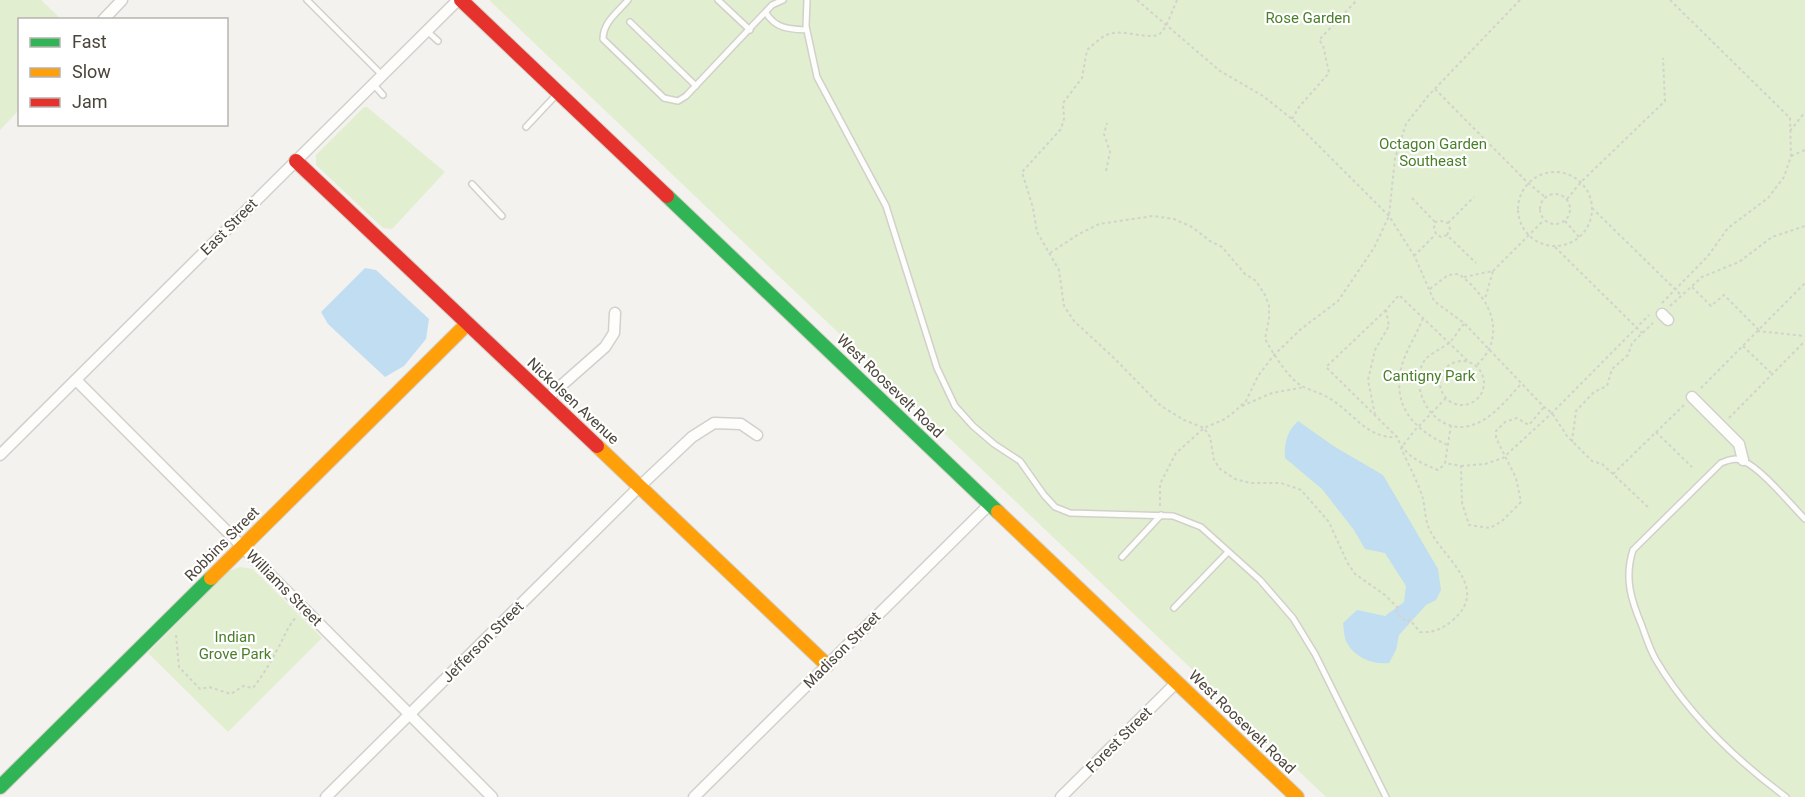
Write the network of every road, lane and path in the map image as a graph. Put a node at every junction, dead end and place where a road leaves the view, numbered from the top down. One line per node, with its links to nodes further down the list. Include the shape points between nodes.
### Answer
1 (122, 0): 14 (street)
2 (308, 0): 22 (lane)
3 (459, 0): 19 (street, East Street); 26 (street, West Roosevelt Road)
4 (628, 0): 24 (lane, via 608,23 603,39 664,98 678,101)
5 (718, 0): 17 (lane)
6 (783, 0): 13 (lane)
7 (807, 0): 18 (lane)
8 (1137, 0): 16 (path)
9 (1177, 0): 16 (path)
10 (1357, 0): 29 (path, via 1319,40 1329,73)
11 (1520, 0): 25 (path)
12 (1670, 0): 32 (path, via 1790,118)
13 (766, 13): 17 (lane); 18 (lane, via 783,28)
14 (105, 18)
15 (630, 22): 24 (lane)
16 (1166, 26): 29 (path, via 1220,71 1263,96); 56 (path, via 1159,35 1147,38 1122,32 1106,36 1087,50 1082,78 1063,103 1061,129 1022,172 1037,232)
17 (750, 30): 24 (lane)
18 (807, 30): 114 (lane, via 824,93 886,206 937,368 955,406 994,444 1020,461 1055,507 1070,513)
19 (427, 31): 20 (lane); 22 (street, East Street)
20 (438, 41)
21 (1663, 58): 37 (path, via 1665,101)
22 (382, 75): 23 (street, East Street)
23 (373, 84): 27 (lane); 35 (street, East Street)
24 (696, 86)
25 (1435, 89): 38 (path); 46 (path, via 1406,124 1395,158)
26 (559, 93): 31 (lane); 112 (street, West Roosevelt Road)
27 (383, 94)
28 (1805, 112): 32 (path)
29 (1292, 119): 46 (path)
30 (1107, 123): 36 (path, via 1104,134 1110,152)
31 (526, 127)
32 (1790, 131): 34 (path)
33 (1805, 150): 34 (path)
34 (1791, 156): 63 (path, via 1784,177 1768,198 1728,228 1708,256)
35 (296, 160): 71 (street, Nickolsen Avenue); 84 (street, East Street)
36 (1106, 171)
37 (1581, 182): 38 (path, via 1560,172 1548,172); 43 (path); 44 (path)
38 (1528, 183): 40 (path); 53 (path, via 1518,204 1521,226)
39 (472, 184): 45 (lane)
40 (1545, 197): 43 (path, via 1555,194); 47 (path, via 1540,205)
41 (1412, 198): 49 (path)
42 (1474, 198): 50 (path)
43 (1567, 199): 48 (path, via 1571,208)
44 (1592, 208): 54 (path); 63 (path)
45 (502, 216)
46 (1389, 216): 57 (path); 80 (path, via 1374,248 1338,301 1300,329)
47 (1544, 220): 48 (path, via 1555,225); 53 (path)
48 (1565, 221): 54 (path)
49 (1435, 222): 50 (path); 51 (path)
50 (1448, 223): 52 (path)
51 (1436, 234): 52 (path); 57 (path)
52 (1447, 235): 58 (path)
53 (1528, 236): 55 (path); 59 (path)
54 (1580, 237): 55 (path)
55 (1555, 246): 72 (path)
56 (1050, 253): 80 (path, via 1099,224 1153,216 1183,223 1222,248 1245,274 1256,280 1269,306 1265,339); 98 (path, via 1059,270 1064,306 1074,321 1161,406)
57 (1414, 256): 64 (path)
58 (1476, 263)
59 (1494, 271): 60 (path); 66 (path)
60 (1464, 278): 64 (path, via 1460,274 1448,275); 66 (path)
61 (1805, 283): 73 (path)
62 (1691, 286): 73 (path, via 1711,306 1724,295)
63 (1675, 289): 65 (path); 72 (path, via 1661,313)
64 (1429, 290): 70 (path, via 1434,301)
65 (1682, 296)
66 (1485, 299): 79 (path, via 1494,323)
67 (1386, 310): 69 (path, via 1399,295); 94 (path, via 1389,326 1375,350 1368,380); 94 (path, via 1326,367)
68 (615, 313): 89 (street, via 614,333 605,347)
69 (1423, 318): 77 (path); 97 (path, via 1402,365 1398,388 1402,405)
70 (1464, 323): 77 (path); 79 (path)
71 (467, 324): 89 (street, Nickolsen Avenue); 116 (street, Robbins Street)
72 (1637, 328): 74 (path); 93 (path)
73 (1758, 330): 75 (path); 78 (path)
74 (1642, 333)
75 (1805, 336)
76 (1805, 341): 83 (path)
77 (1450, 342): 81 (path); 92 (path, via 1422,364 1421,397)
78 (1743, 345): 83 (path); 87 (path)
79 (1489, 350): 82 (path); 85 (path)
80 (1274, 355): 86 (path, via 1295,382); 90 (path)
81 (1470, 363): 82 (path); 88 (path, via 1455,362 1443,371 1440,385)
82 (1476, 366): 88 (path, via 1484,386 1478,398 1458,405)
83 (1772, 374): 96 (path)
84 (76, 380): 104 (street, East Street); 116 (street, Williams Street)
85 (1522, 383): 91 (path); 95 (path, via 1490,417 1467,426)
86 (1305, 387): 90 (path, via 1272,393); 101 (path, via 1328,397 1360,425 1384,438)
87 (1692, 397): 96 (street); 99 (path)
88 (1446, 398): 92 (path)
89 (546, 399): 111 (street, Nickolsen Avenue)
90 (1240, 406): 98 (path, via 1225,419)
91 (1544, 407): 93 (path); 105 (path, via 1530,425 1517,418 1496,431)
92 (1431, 413): 95 (path); 97 (path)
93 (1552, 413): 105 (path); 110 (path, via 1567,436 1592,461)
94 (1375, 415): 101 (path)
95 (1452, 425): 102 (path)
96 (1721, 426): 106 (street, via 1739,444)
97 (1417, 427): 102 (path); 103 (path)
98 (1203, 428): 103 (path, via 1210,437 1214,460 1235,479 1281,483 1301,490 1329,522 1355,574 1385,595 1407,622 1410,620 1420,632 1428,633 1442,630 1457,616 1466,604 1467,591 1461,572 1429,529 1422,498); 114 (path, via 1176,453 1166,470 1160,484)
99 (1656, 432): 109 (path); 110 (path)
100 (757, 435): 111 (street, Jefferson Street, via 741,424 714,423 692,437)
101 (1397, 437): 103 (path)
102 (1448, 445): 107 (path)
103 (1401, 448): 107 (path, via 1420,463 1438,470)
104 (0, 454)
105 (1505, 456): 108 (path, via 1485,464); 108 (path, via 1516,478 1521,502 1490,528 1469,525 1462,503)
106 (1743, 460): 115 (lane); 132 (lane, via 1721,463 1633,550 1628,582 1655,658 1682,699 1742,761)
107 (1445, 463): 108 (path)
108 (1461, 466)
109 (1692, 467)
110 (1613, 474): 113 (path)
111 (639, 487): 122 (street, Nickolsen Avenue); 124 (street, Jefferson Street)
112 (990, 504): 122 (street, Madison Street); 123 (street, West Roosevelt Road)
113 (1649, 508)
114 (1161, 515): 117 (lane, via 1201,527); 118 (lane)
115 (1805, 519)
116 (243, 546): 119 (street, Williams Street); 121 (street, Robbins Street)
117 (1228, 552): 120 (lane); 131 (lane, via 1260,580 1293,618)
118 (1122, 557)
119 (304, 608): 121 (path, via 287,626 278,649 253,688 243,686 231,694 209,687 200,690 179,667 176,628); 124 (street, Williams Street)
120 (1174, 608)
121 (170, 620): 125 (street, Robbins Street)
122 (827, 665): 128 (street, Madison Street)
123 (1177, 682): 129 (street, Forest Street); 130 (street, West Roosevelt Road)
124 (410, 714): 126 (street, Jefferson Street); 127 (street, Williams Street)
125 (0, 788)
126 (327, 797)
127 (492, 797)
128 (694, 797)
129 (1061, 797)
130 (1297, 797)
131 (1386, 797)
132 (1786, 797)

